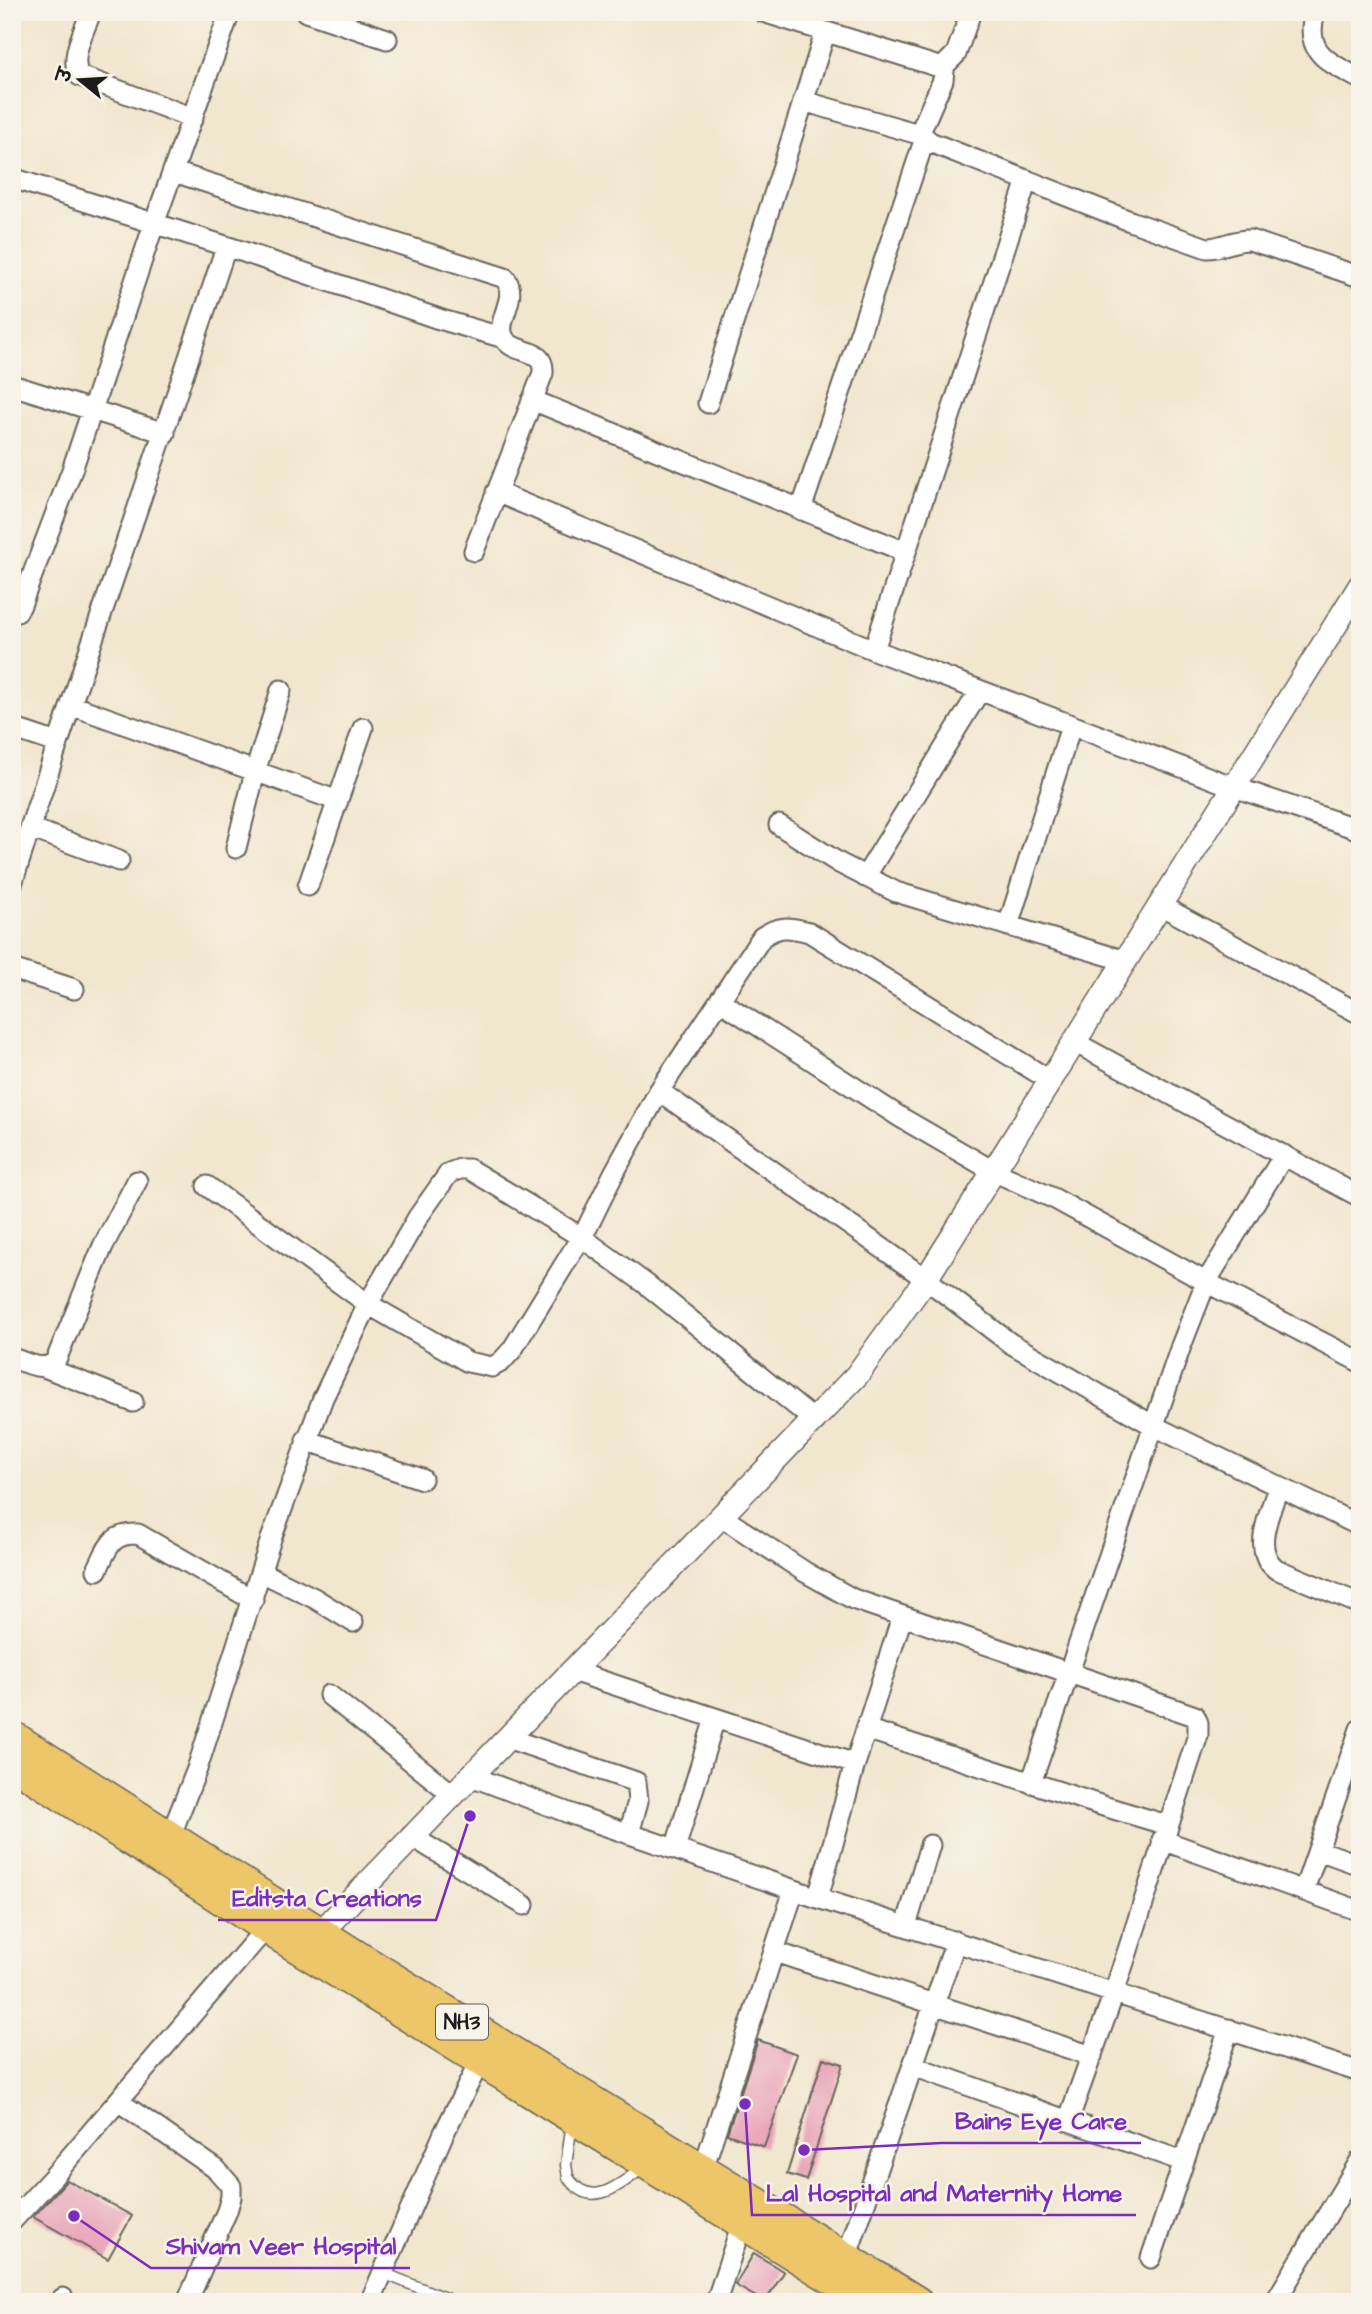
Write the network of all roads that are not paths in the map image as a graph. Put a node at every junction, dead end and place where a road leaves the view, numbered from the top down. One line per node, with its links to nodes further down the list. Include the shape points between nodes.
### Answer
1 (91, 12): 13 (street, via 75,61 80,76)
2 (230, 12): 13 (street)
3 (306, 12): 7 (street)
4 (763, 12): 8 (street)
5 (971, 12): 10 (street, via 956,54)
6 (1315, 12): 11 (street, via 1312,40 1318,52)
7 (343, 18): 9 (street)
8 (825, 33): 10 (street); 12 (street)
9 (387, 39)
10 (942, 68): 14 (street, via 945,76 922,125)
11 (1360, 79)
12 (803, 101): 14 (street); 24 (street)
13 (193, 118): 15 (street)
14 (923, 136): 17 (street); 28 (street)
15 (174, 172): 18 (street); 21 (street, via 505,278 510,290)
16 (12, 178): 18 (street)
17 (1027, 180): 20 (street, via 1207,248 1250,240); 30 (street)
18 (155, 224): 19 (street); 25 (street)
19 (226, 247): 21 (street); 26 (street)
20 (1360, 277)
21 (504, 338): 23 (street, via 541,359 543,373)
22 (12, 385): 25 (street)
23 (532, 400): 27 (street); 28 (street)
24 (708, 403)
25 (92, 411): 26 (street); 32 (street, via 21,605)
26 (164, 433): 36 (street)
27 (496, 492): 29 (street); 33 (street)
28 (801, 510): 30 (street)
29 (474, 551)
30 (906, 552): 33 (street)
31 (1360, 586): 42 (street)
32 (12, 613)
33 (874, 650): 35 (street)
34 (281, 690): 41 (street)
35 (979, 692): 37 (street); 49 (street)
36 (71, 705): 40 (street); 41 (street)
37 (1072, 726): 42 (street); 53 (street)
38 (12, 728): 40 (street)
39 (363, 728): 43 (street)
40 (57, 743): 45 (street)
41 (255, 772): 43 (street); 47 (street)
42 (1234, 787): 46 (street); 52 (street)
43 (338, 801): 51 (street)
44 (779, 825): 49 (street)
45 (30, 828): 48 (street); 50 (street)
46 (1360, 830)
47 (236, 848)
48 (119, 861)
49 (865, 877): 53 (street, via 896,892)
50 (12, 884)
51 (308, 886)
52 (1160, 905): 54 (street); 58 (street)
53 (1008, 926): 54 (street)
54 (1126, 961): 59 (street)
55 (12, 969): 56 (street)
56 (74, 989)
57 (720, 1001): 60 (street, via 762,937 788,927 809,932); 61 (street); 63 (street)
58 (1360, 1014)
59 (1076, 1043): 60 (street); 62 (street)
60 (1051, 1081): 63 (street)
61 (659, 1091): 67 (street); 68 (street)
62 (1284, 1154): 66 (street); 69 (street)
63 (993, 1171): 68 (street); 69 (street, via 1055,1199)
64 (137, 1181): 73 (street, via 103,1246 56,1360)
65 (207, 1186): 70 (street)
66 (1360, 1196)
67 (581, 1237): 70 (street, via 512,1350 492,1367 468,1362); 70 (street, via 484,1177 460,1169 440,1184); 75 (street)
68 (926, 1279): 75 (street, via 857,1375); 76 (street, via 1010,1343)
69 (1206, 1282): 72 (street); 76 (street)
70 (368, 1304): 77 (street)
71 (12, 1358): 73 (street)
72 (1360, 1362)
73 (44, 1367): 74 (street)
74 (133, 1402)
75 (815, 1421): 80 (street)
76 (1154, 1426): 79 (street); 89 (street)
77 (306, 1440): 78 (street); 83 (street)
78 (422, 1479)
79 (1278, 1488): 81 (street); 85 (street, via 1262,1544 1269,1564)
80 (722, 1517): 86 (street, via 834,1590); 88 (street)
81 (1360, 1526)
82 (97, 1570): 84 (street, via 116,1537 138,1534)
83 (261, 1572): 84 (street); 87 (street)
84 (253, 1600): 104 (street)
85 (1360, 1604)
86 (902, 1617): 89 (street); 92 (street)
87 (353, 1622)
88 (572, 1671): 91 (street); 95 (street)
89 (1071, 1673): 99 (street); 101 (street, via 1195,1716 1198,1735)
90 (329, 1695): 100 (street)
91 (715, 1718): 97 (street); 106 (street)
92 (866, 1729): 97 (street); 99 (street)
93 (1360, 1729): 107 (street)
94 (12, 1737): 104 (highway, NH3)
95 (507, 1738): 98 (street); 102 (street, via 635,1782 638,1801)
96 (12, 1763): 114 (highway, NH3)
97 (855, 1764): 111 (street)
98 (471, 1776): 100 (street); 102 (street)
99 (1031, 1783): 101 (street)
100 (452, 1794): 103 (street)
101 (1165, 1833): 110 (street); 120 (street)
102 (629, 1834): 106 (street)
103 (411, 1836): 112 (street); 116 (street)
104 (170, 1837): 114 (highway, NH3)
105 (930, 1845): 115 (street)
106 (675, 1849): 109 (street)
107 (1318, 1850): 108 (street); 110 (street)
108 (1360, 1865)
109 (794, 1889): 111 (street); 118 (street)
110 (1304, 1890): 113 (street)
111 (818, 1898): 115 (street)
112 (524, 1905)
113 (1360, 1911)
114 (274, 1918): 116 (highway, NH3); 119 (highway, NH3); 127 (street)
115 (906, 1926): 117 (street)
116 (320, 1933): 119 (highway, NH3)
117 (956, 1941): 120 (street); 121 (street)
118 (775, 1952): 121 (street); 133 (street)
119 (351, 1966): 124 (highway, NH3); 133 (highway, NH3)
120 (1114, 1993): 122 (street); 123 (street)
121 (935, 2004): 123 (street); 125 (street)
122 (1229, 2029): 126 (street); 130 (street)
123 (1092, 2056): 129 (street)
124 (480, 2060): 128 (highway, NH3); 138 (street)
125 (913, 2066): 129 (street); 136 (street)
126 (1360, 2072)
127 (118, 2101): 134 (street); 139 (street, via 216,2169 231,2186 227,2211)
128 (572, 2118): 132 (highway, NH3); 132 (lane, via 566,2165 568,2177 582,2190 606,2193)
129 (1068, 2121): 130 (street)
130 (1182, 2161): 137 (street)
131 (1360, 2161): 145 (street)
132 (648, 2165): 135 (highway, NH3)
133 (702, 2169): 136 (highway, NH3)
134 (12, 2221)
135 (742, 2223): 142 (street); 143 (highway, NH3)
136 (846, 2258): 144 (highway, NH3)
137 (1151, 2258)
138 (383, 2273): 140 (street); 141 (lane)
139 (187, 2302)
140 (370, 2302)
141 (455, 2302)
142 (716, 2302)
143 (870, 2302)
144 (916, 2302)
145 (1275, 2302)

